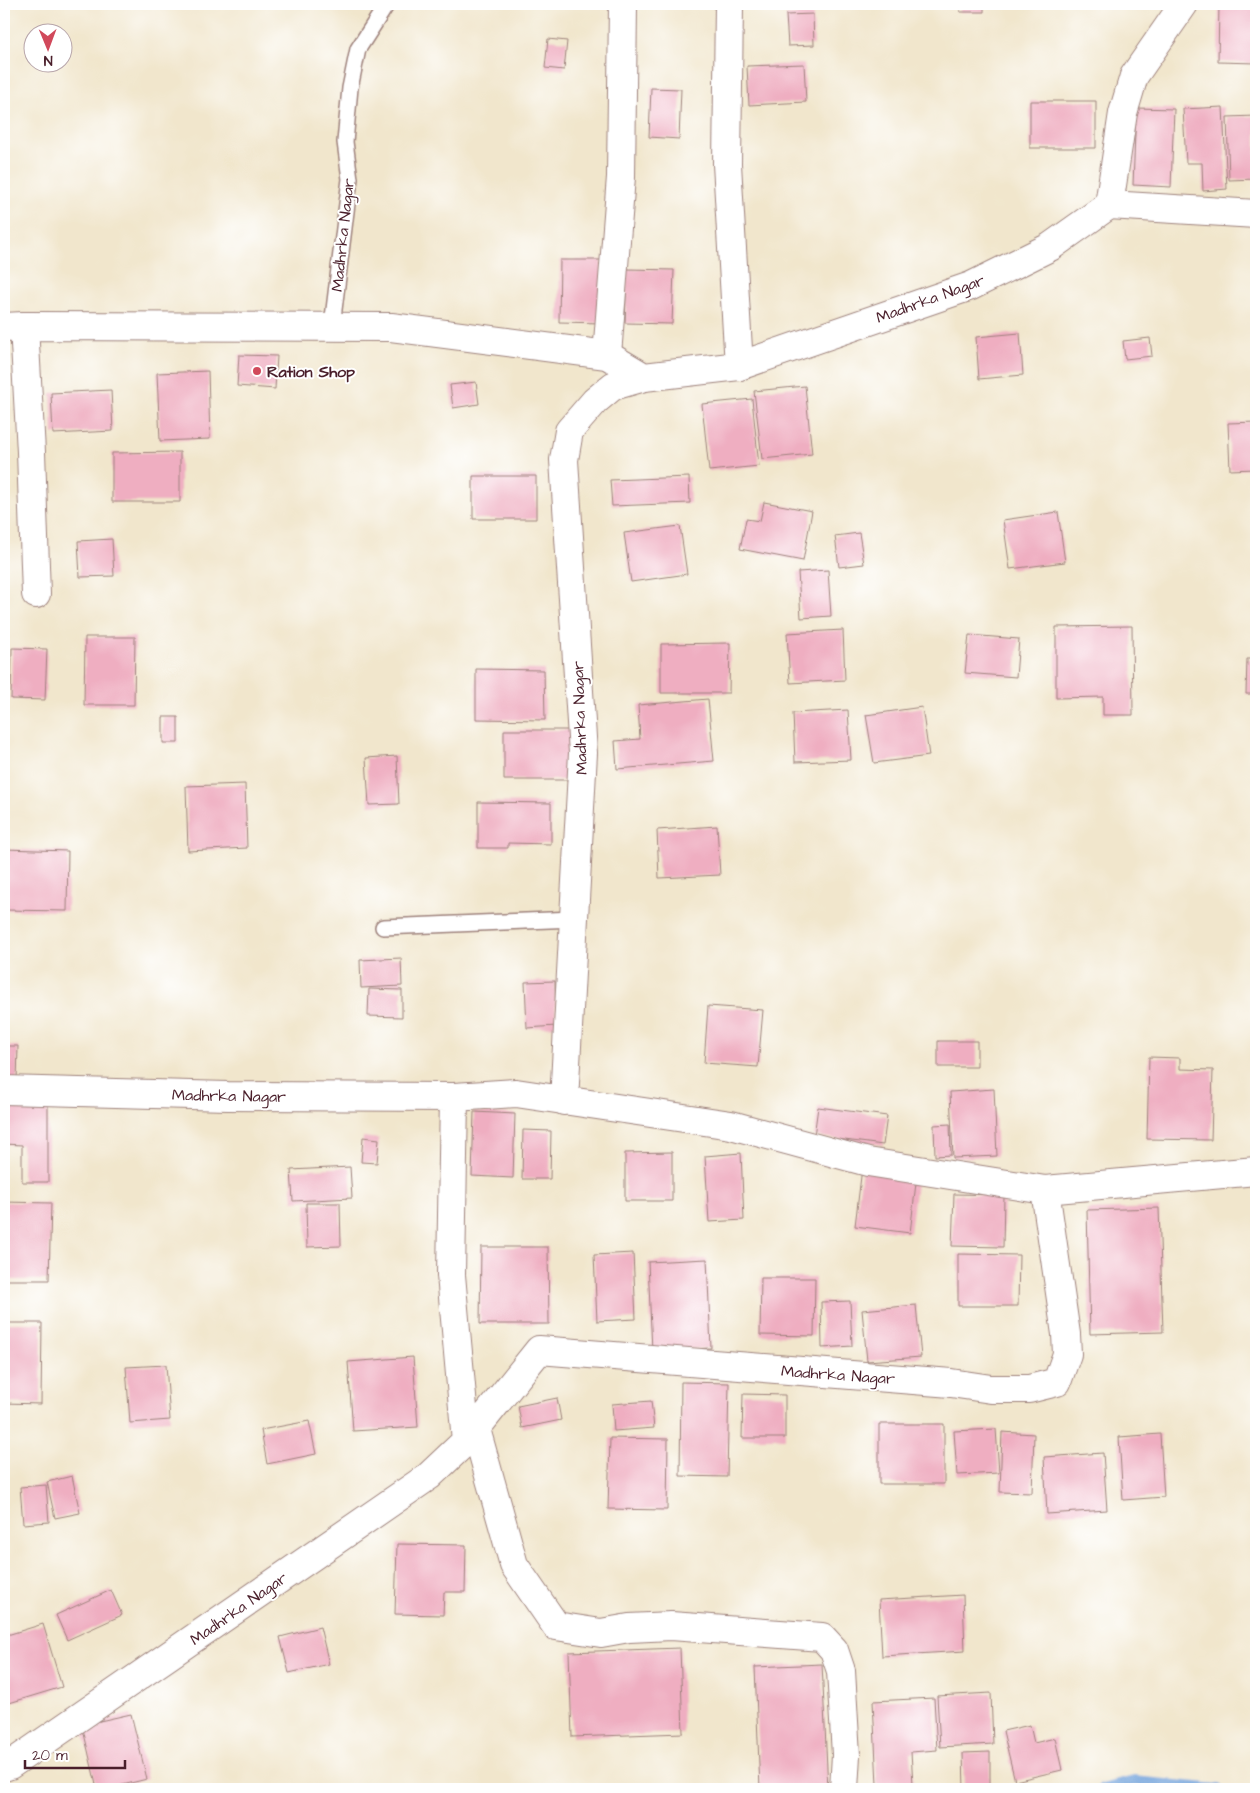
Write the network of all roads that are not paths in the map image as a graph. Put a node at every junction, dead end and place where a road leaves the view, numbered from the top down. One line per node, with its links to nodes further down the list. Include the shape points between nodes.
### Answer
1 (387, 4): 8 (lane, Madhrka Nagar, via 358,49 350,88 345,142 350,179)
2 (623, 4): 9 (street, via 621,177)
3 (729, 4): 10 (street, via 727,164)
4 (1184, 4): 5 (street, via 1134,76 1123,112)
5 (1109, 205): 6 (street); 10 (street, Madhrka Nagar, via 1050,247 971,286)
6 (1256, 214)
7 (14, 326): 8 (street); 12 (street, via 31,452)
8 (332, 326): 9 (street, via 391,327)
9 (607, 355): 11 (street)
10 (739, 366): 11 (street, Madhrka Nagar)
11 (644, 377): 13 (street, Madhrka Nagar, via 613,386 595,401 570,431 564,460 583,754)
12 (36, 594)
13 (574, 919): 14 (lane); 17 (street, Madhrka Nagar)
14 (383, 927)
15 (4, 1090): 16 (street, Madhrka Nagar)
16 (454, 1098): 17 (street, Madhrka Nagar, via 516,1093); 20 (street, via 451,1275)
17 (564, 1101): 19 (street, Madhrka Nagar, via 732,1125 868,1162)
18 (1256, 1171): 19 (street, Madhrka Nagar)
19 (1045, 1190): 20 (street, Madhrka Nagar, via 1066,1334 1066,1354 1057,1382 1029,1389 991,1390 951,1383 539,1350)
20 (471, 1435): 21 (street, Madhrka Nagar, via 428,1476); 22 (street, via 514,1564 556,1626 602,1633 671,1626 822,1637 834,1650 841,1671 846,1755)
21 (4, 1767)
22 (844, 1789)

